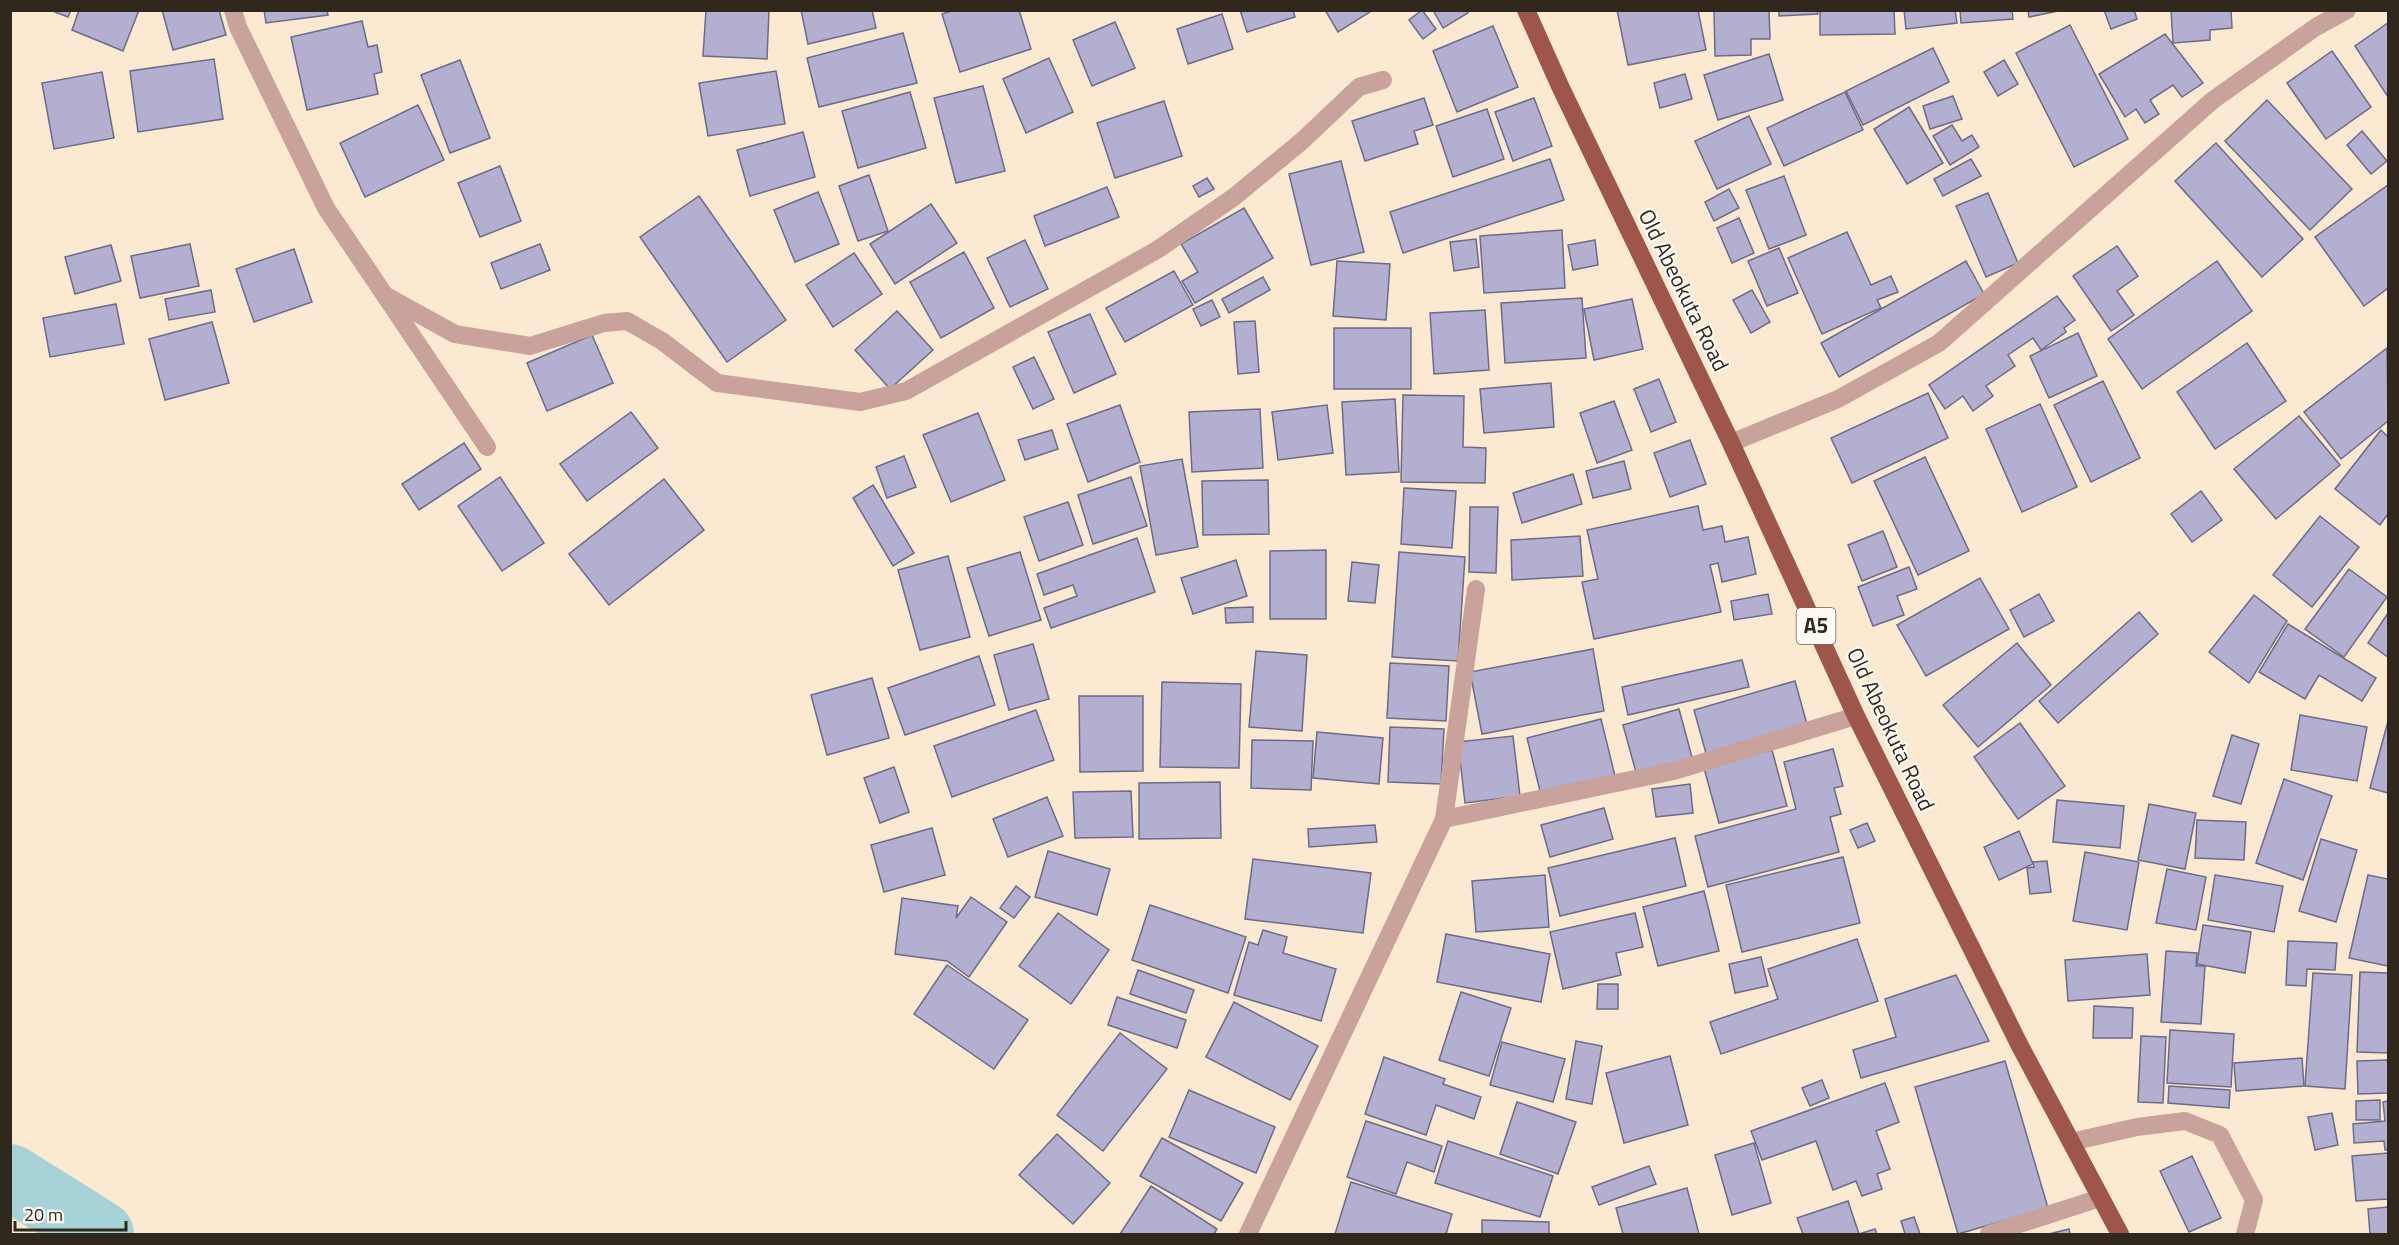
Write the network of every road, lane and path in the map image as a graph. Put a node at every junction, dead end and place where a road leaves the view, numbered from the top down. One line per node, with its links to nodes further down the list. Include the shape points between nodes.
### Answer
1 (233, 10): 5 (street, via 326,208)
2 (1526, 10): 6 (highway, Old Abeokuta Road / A5)
3 (2347, 10): 6 (street, via 2316,27 2213,100 1939,343 1838,399)
4 (1383, 80): 5 (street, via 1359,87 1234,197 1157,250 906,391 860,402 717,382 662,341 627,321 604,323 530,346 455,334)
5 (386, 296): 7 (street)
6 (1731, 443): 9 (highway, Old Abeokuta Road / A5)
7 (487, 447)
8 (1476, 589): 10 (street)
9 (1856, 716): 10 (street, via 1674,771); 11 (highway, Old Abeokuta Road / A5)
10 (1444, 819): 13 (street)
11 (2071, 1142): 12 (highway, Old Abeokuta Road / A5); 16 (street, via 2185,1121 2220,1135 2254,1200)
12 (2100, 1198): 14 (street); 15 (highway, Old Abeokuta Road / A5)
13 (1248, 1234)
14 (1989, 1234)
15 (2120, 1234)
16 (2245, 1234)

